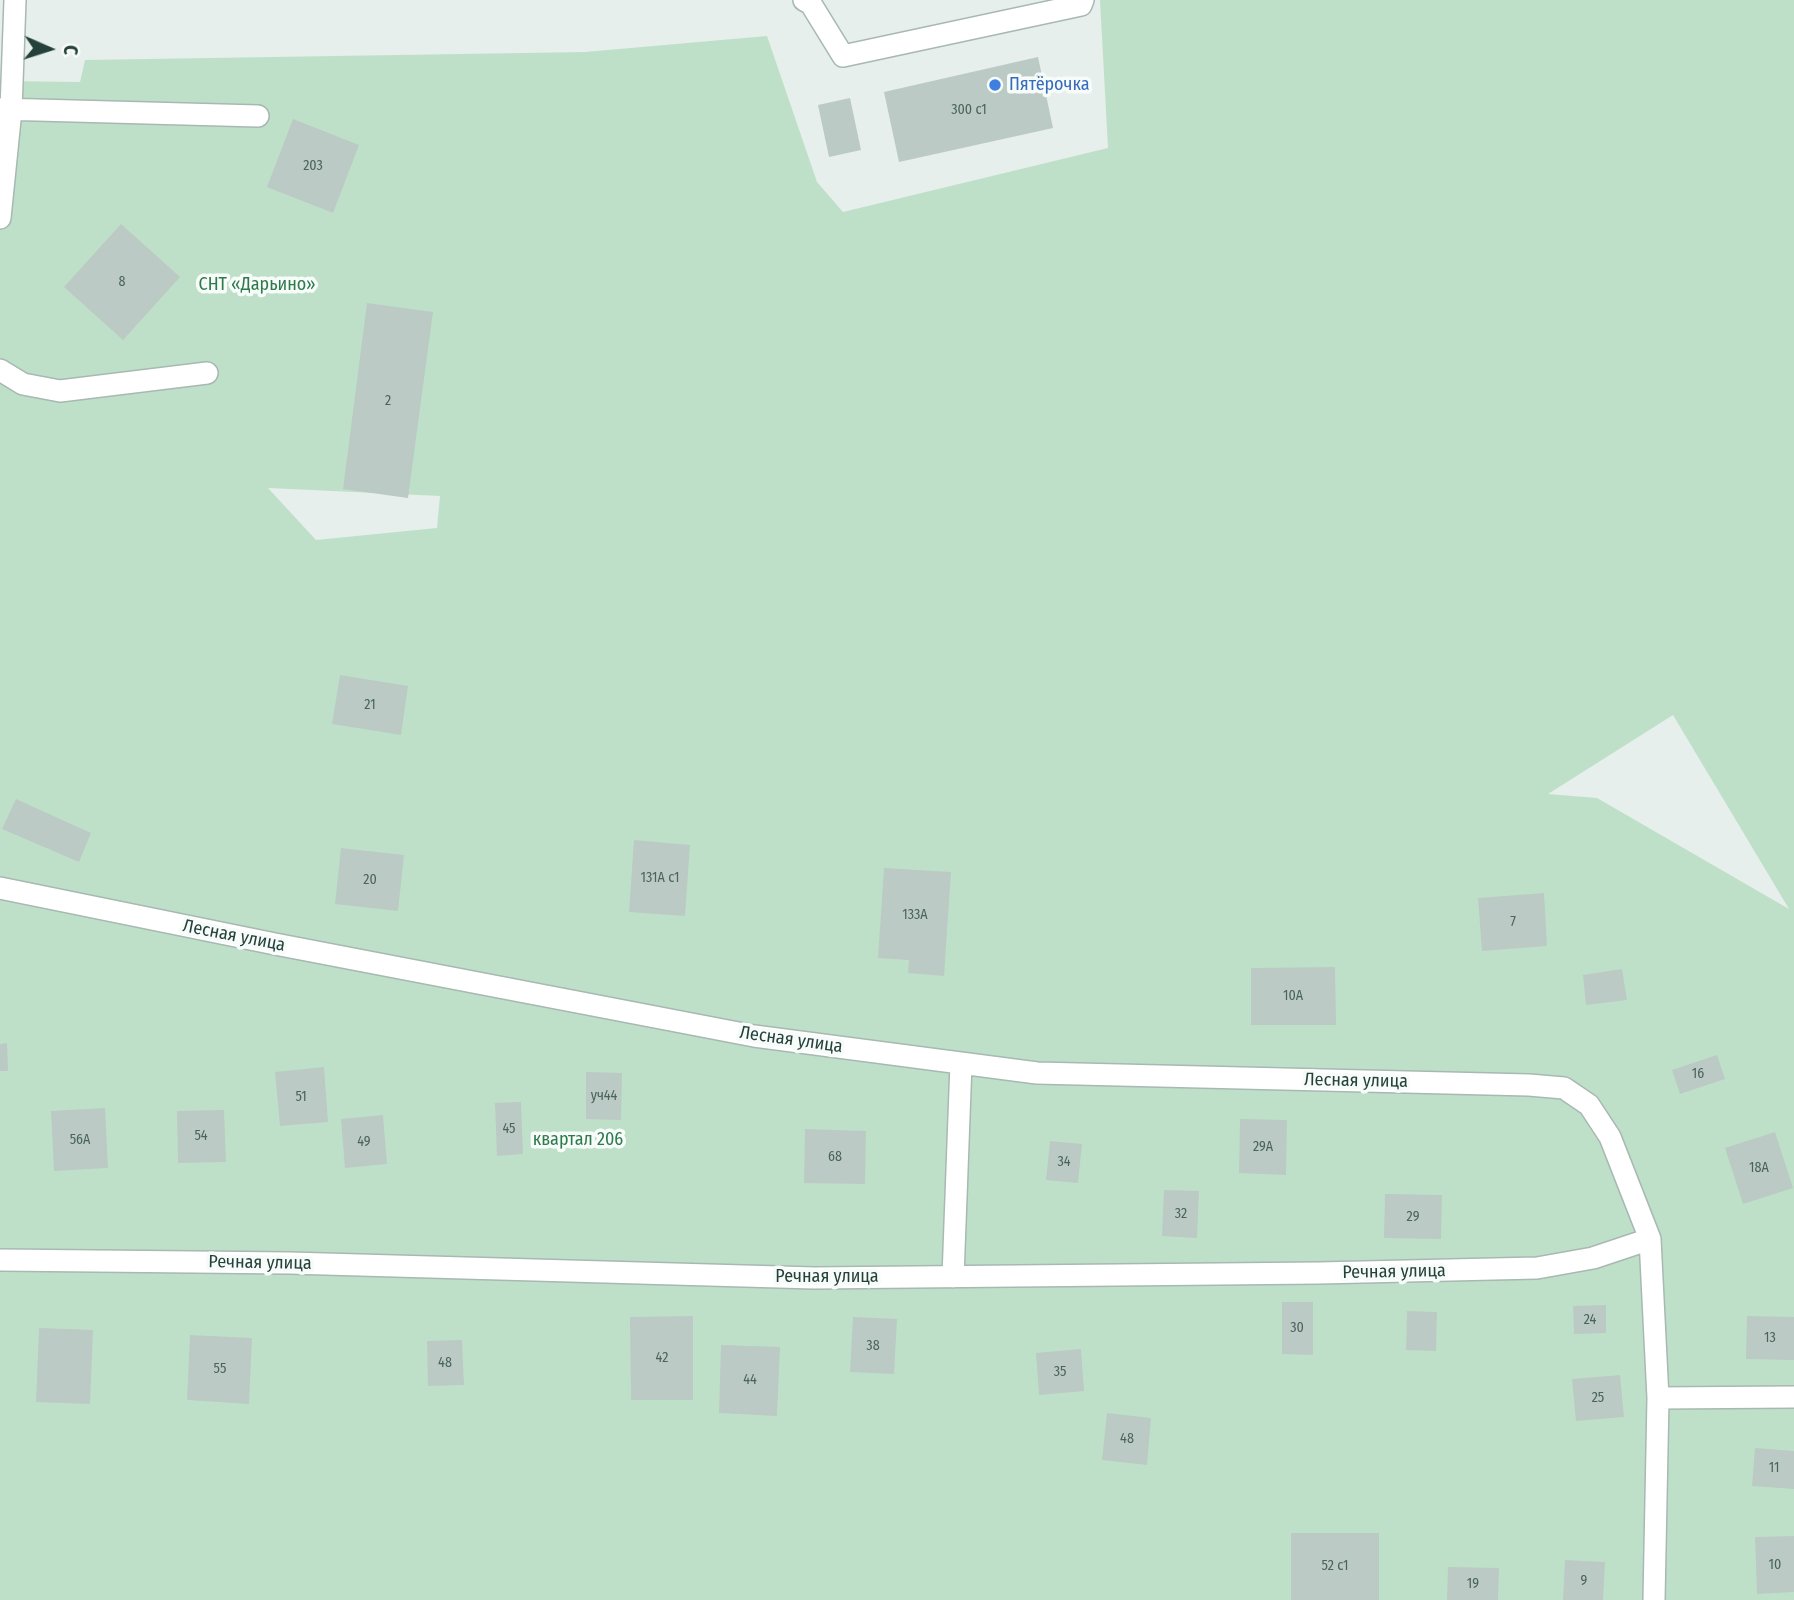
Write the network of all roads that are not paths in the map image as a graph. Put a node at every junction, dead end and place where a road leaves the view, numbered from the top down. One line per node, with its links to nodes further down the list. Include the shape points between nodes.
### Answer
1 (15, 0): 4 (street)
2 (804, 0): 3 (street, via 843,56 1081,5)
3 (1083, 0)
4 (6, 109): 5 (street); 6 (street)
5 (258, 116)
6 (0, 218)
7 (0, 370): 8 (street, via 23,384 60,391)
8 (207, 373)
9 (0, 888): 10 (street, Лесная улица, via 754,1036)
10 (961, 1063): 11 (street, Лесная улица, via 1037,1073 1564,1088 1589,1105 1610,1137); 13 (street)
11 (1650, 1239): 13 (street, Речная улица, via 1593,1258 1536,1268); 14 (street)
12 (0, 1260): 13 (street, Речная улица, via 290,1263 814,1279)
13 (953, 1277)
14 (1658, 1398): 15 (street); 16 (street)
15 (1794, 1398)
16 (1654, 1600)

